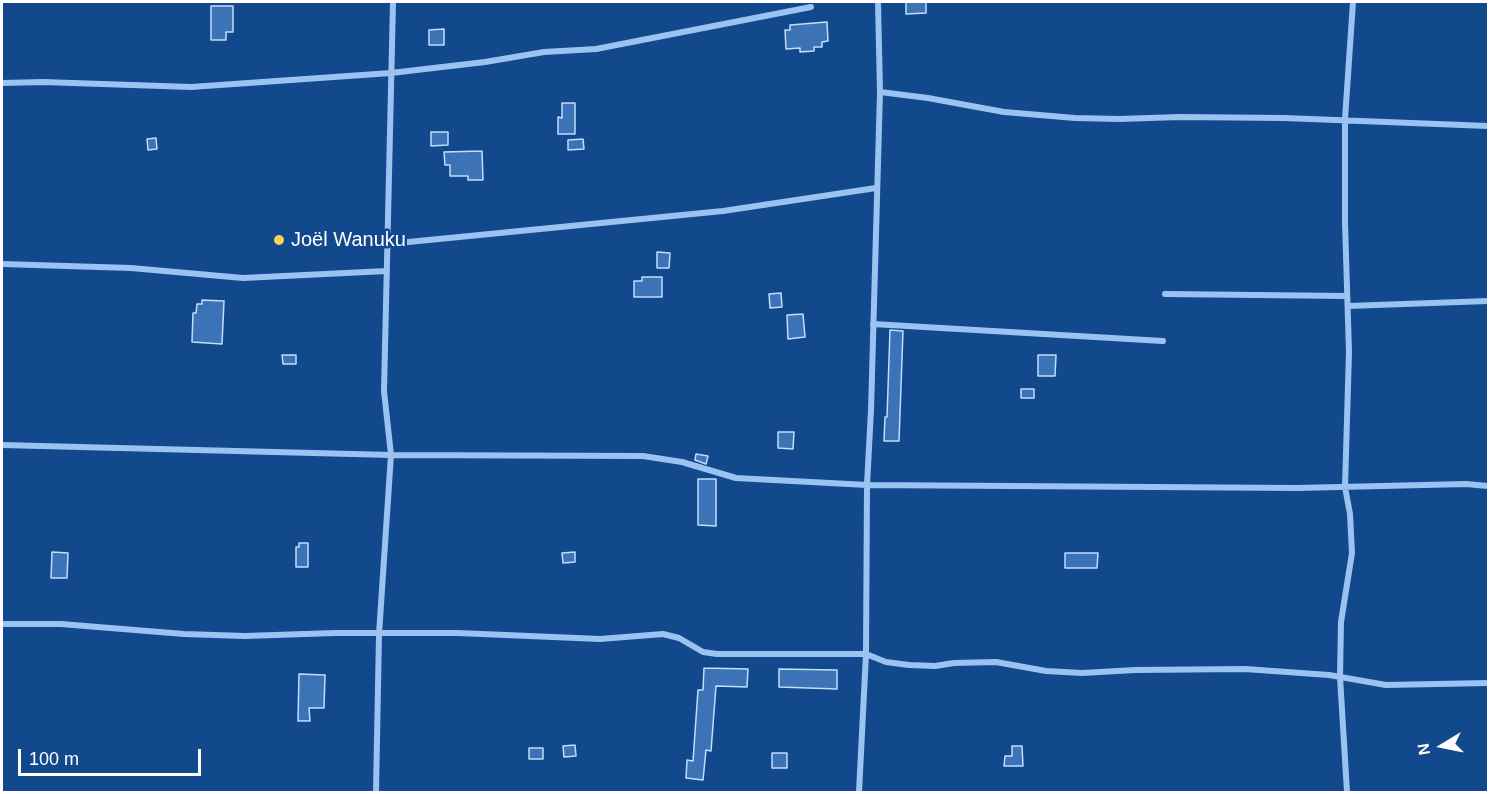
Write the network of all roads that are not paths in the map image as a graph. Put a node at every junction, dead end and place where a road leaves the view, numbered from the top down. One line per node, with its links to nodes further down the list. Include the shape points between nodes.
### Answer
1 (393, 2): 5 (street)
2 (878, 2): 7 (street)
3 (1353, 2): 8 (street)
4 (812, 7): 5 (street, via 596,49 544,52)
5 (392, 73): 6 (street, via 191,87); 11 (street)
6 (2, 83)
7 (880, 92): 8 (street, via 1050,117); 10 (street)
8 (1345, 119): 9 (street); 15 (street)
9 (1488, 126)
10 (876, 188): 11 (street, via 723,211); 18 (street)
11 (388, 244): 13 (street)
12 (2, 264): 13 (street, via 131,268 243,278)
13 (387, 271): 21 (street, via 384,391)
14 (1165, 294): 15 (street)
15 (1347, 296): 17 (street)
16 (1488, 301): 17 (street)
17 (1348, 306): 24 (street)
18 (873, 324): 19 (street); 22 (street)
19 (1163, 341)
20 (2, 445): 21 (street)
21 (391, 455): 22 (street, via 643,456 682,462 736,478); 26 (street)
22 (867, 485): 24 (street); 27 (street)
23 (1488, 486): 24 (street)
24 (1345, 487): 28 (street, via 1352,553 1341,622)
25 (2, 624): 26 (street, via 229,635)
26 (379, 634): 27 (street, via 600,639 663,634 717,654); 30 (street)
27 (866, 654): 28 (street, via 886,662 935,666 996,662 1082,673 1235,669); 31 (street)
28 (1340, 677): 29 (street, via 1386,685); 32 (street)
29 (1488, 683)
30 (376, 792)
31 (859, 792)
32 (1347, 792)

